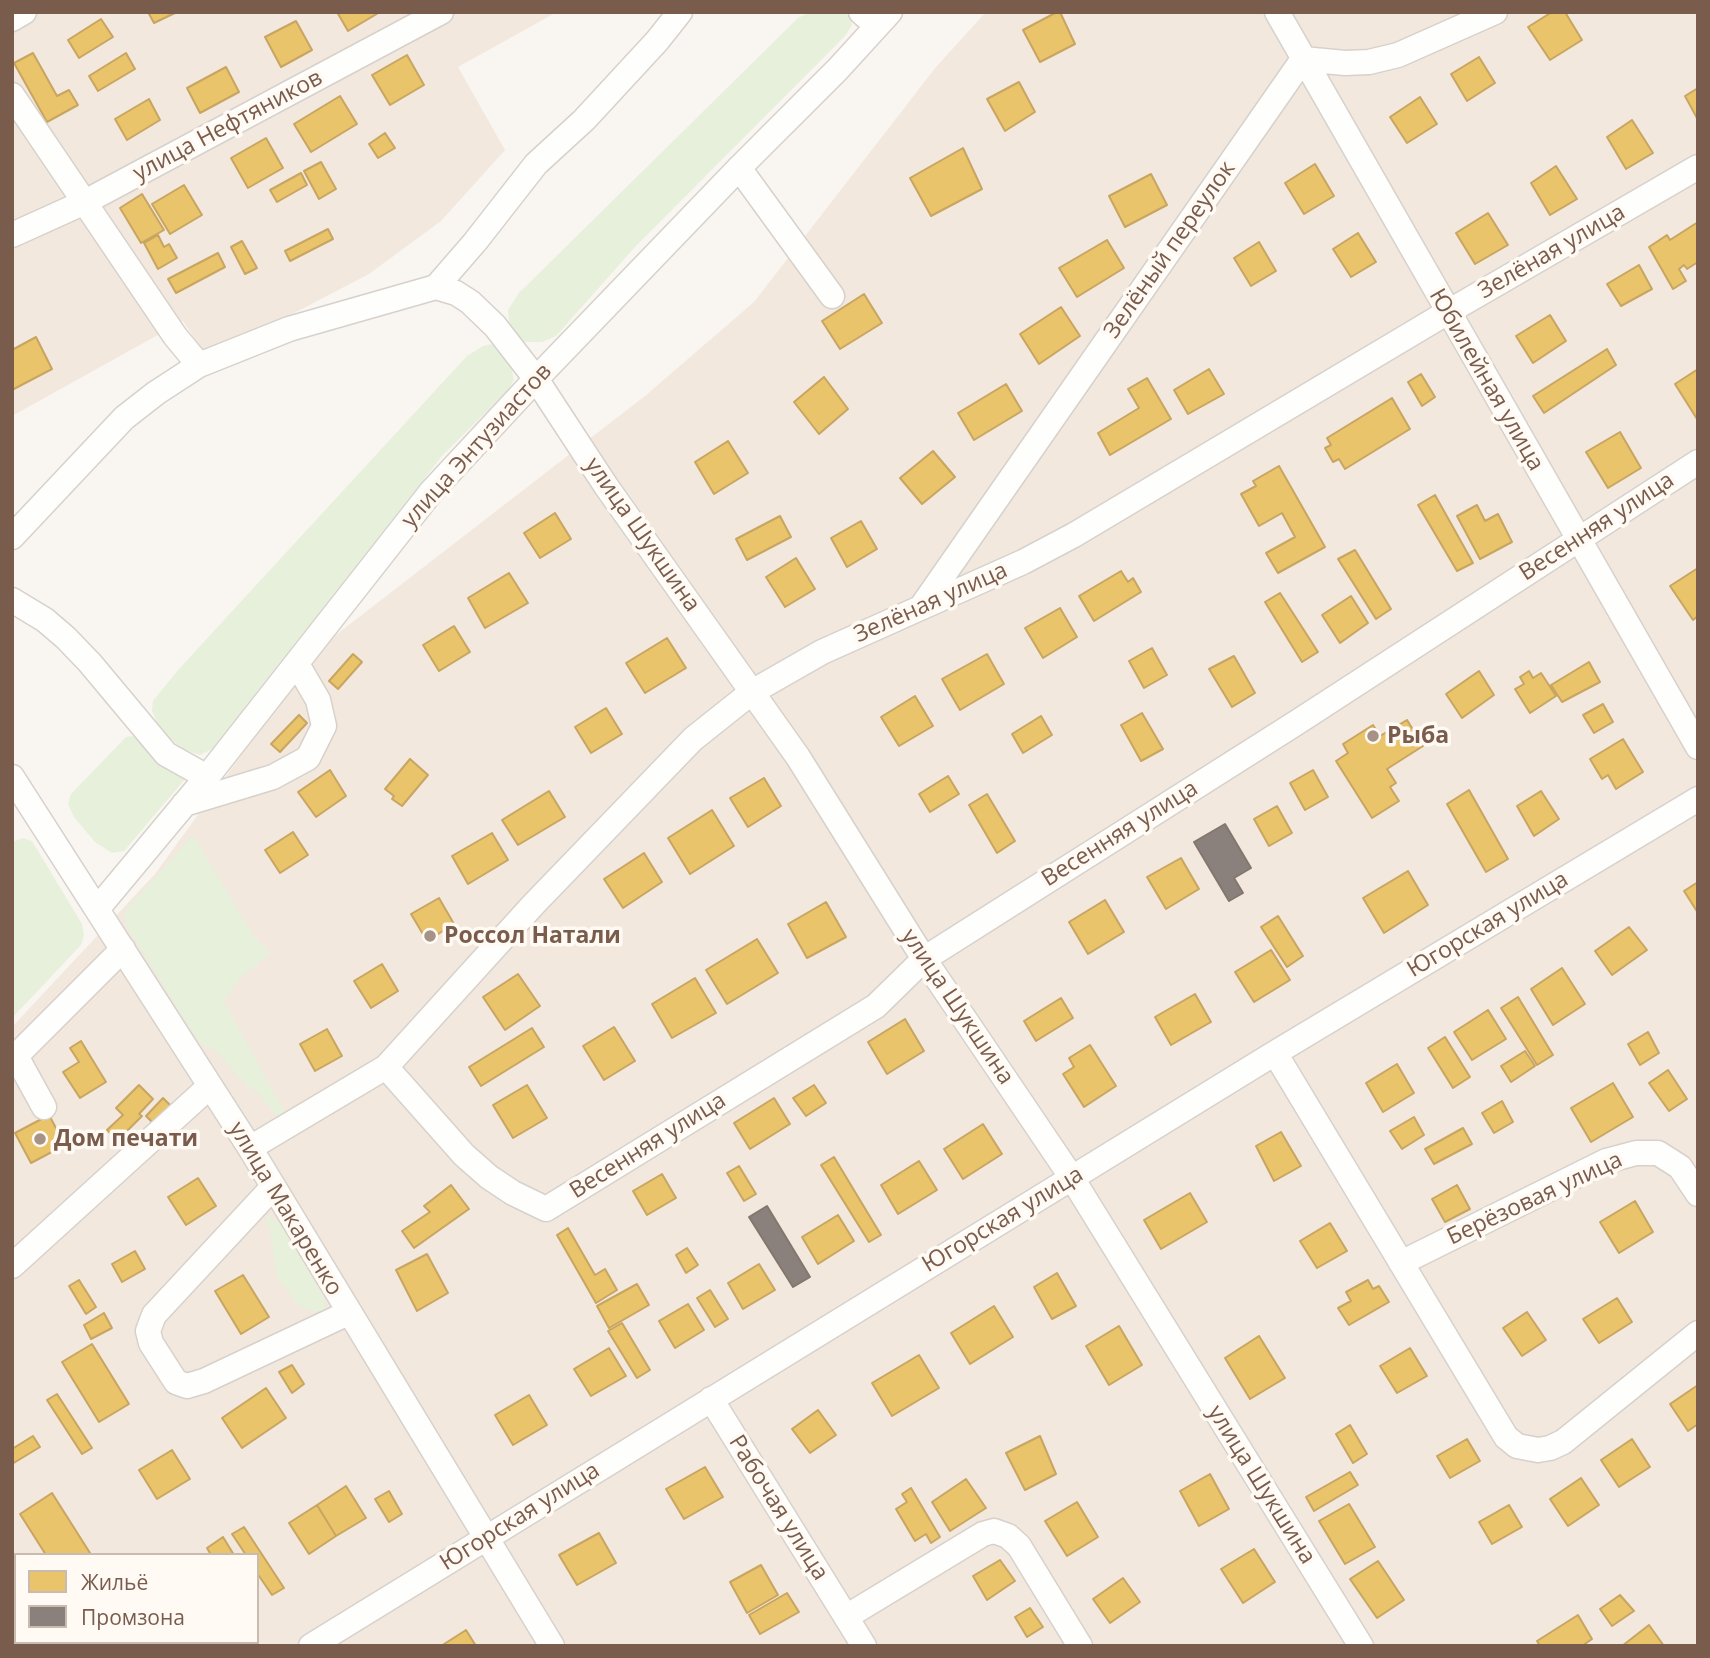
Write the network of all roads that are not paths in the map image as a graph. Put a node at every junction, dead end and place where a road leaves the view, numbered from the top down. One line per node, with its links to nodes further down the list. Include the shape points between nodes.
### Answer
1 (24, 12): 7 (street)
2 (441, 12): 12 (street, улица Нефтяников)
3 (680, 12): 14 (street, via 584,120 536,164)
4 (1495, 12): 8 (street, via 1398,55 1369,62)
5 (1280, 13): 8 (street, Юбилейная улица)
6 (876, 17): 11 (street, улица Энтузиастов, via 838,69)
7 (12, 19)
8 (1303, 59): 16 (street, Юбилейная улица); 23 (street, Зелёный переулок)
9 (12, 94): 12 (street)
10 (1698, 167): 16 (street, Зелёная улица)
11 (739, 168): 15 (street); 18 (street, улица Энтузиастов)
12 (85, 202): 13 (street, улица Нефтяников); 17 (street)
13 (12, 235)
14 (436, 287): 17 (street, via 289,329); 18 (street, улица Шукшина, via 470,302)
15 (832, 296)
16 (1448, 313): 21 (street, Юбилейная улица); 23 (street, Зелёная улица, via 1074,536)
17 (199, 365): 20 (street, via 124,418)
18 (536, 379): 24 (street, улица Энтузиастов, via 431,492); 25 (street, улица Шукшина)
19 (1698, 462): 21 (street, Весенняя улица)
20 (12, 537)
21 (1577, 538): 26 (street, Юбилейная улица); 33 (street, Весенняя улица)
22 (12, 600): 28 (street, via 45,620 90,663 166,754)
23 (921, 607): 25 (street, Зелёная улица, via 822,652)
24 (297, 664): 28 (street, улица Энтузиастов); 30 (street, via 318,701 324,726 308,758 273,777)
25 (752, 692): 33 (street, улица Шукшина); 36 (street, Зелёная улица, via 693,739)
26 (1698, 747)
27 (12, 777): 31 (street, улица Макаренко)
28 (207, 777): 30 (street, улица Энтузиастов)
29 (1698, 799): 34 (street, Югорская улица)
30 (184, 804): 31 (street, улица Энтузиастов)
31 (97, 908): 32 (street, улица Макаренко)
32 (123, 949): 35 (street); 37 (street, улица Макаренко)
33 (924, 959): 36 (street, Весенняя улица, via 876,1006 546,1209 513,1193 464,1155); 40 (street, улица Шукшина)
34 (1275, 1053): 40 (street, Югорская улица); 43 (street)
35 (14, 1058): 38 (street)
36 (386, 1067): 39 (street, Зелёная улица)
37 (210, 1086): 39 (street, улица Макаренко); 44 (street)
38 (44, 1107)
39 (250, 1149): 41 (street, улица Макаренко)
40 (1072, 1178): 47 (street, Югорская улица); 54 (street, улица Шукшина)
41 (273, 1186): 45 (street, улица Макаренко); 45 (street, via 154,1315 148,1331 151,1343 176,1382 187,1386)
42 (1698, 1194): 43 (street, Берёзовая улица, via 1680,1167 1658,1153 1636,1153 1606,1161)
43 (1401, 1263): 46 (street, via 1506,1437 1528,1450 1550,1448 1563,1441)
44 (12, 1266)
45 (348, 1313): 48 (street, улица Макаренко)
46 (1698, 1333)
47 (711, 1399): 48 (street, Югорская улица); 49 (street, Рабочая улица)
48 (486, 1538): 50 (street, Югорская улица); 51 (street, улица Макаренко)
49 (845, 1617): 52 (street, Рабочая улица); 53 (street, via 995,1531 1018,1546)
50 (312, 1646)
51 (552, 1646)
52 (864, 1646)
53 (1080, 1646)
54 (1360, 1646)

